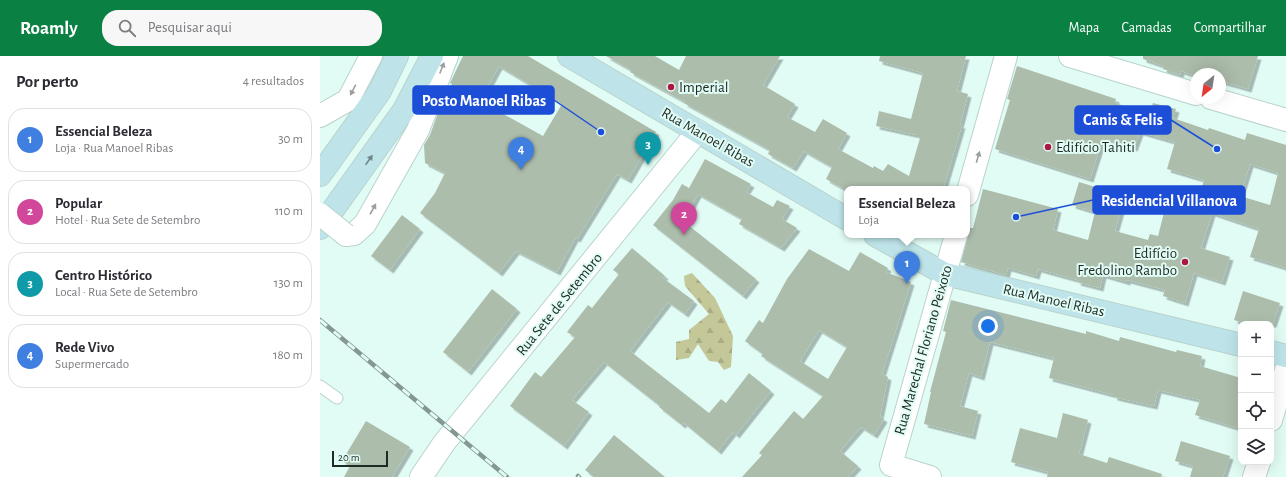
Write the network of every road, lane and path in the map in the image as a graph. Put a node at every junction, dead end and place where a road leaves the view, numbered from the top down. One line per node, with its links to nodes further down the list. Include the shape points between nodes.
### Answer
1 (371, 56): 10 (street, one-way to 10, via 348,100)
2 (397, 56): 13 (street, via 380,91)
3 (432, 56): 17 (street, one-way to 3, via 404,110)
4 (447, 56): 15 (street, one-way to 4, bridge, via 346,235 354,234 365,224 418,130)
5 (569, 56): 12 (street, Rua Manoel Ribas)
6 (1006, 56): 14 (street, one-way to 6)
7 (1070, 56): 8 (street)
8 (1190, 92)
9 (1226, 102): 11 (street)
10 (320, 116)
11 (1286, 120)
12 (698, 132): 16 (street, Rua Manoel Ribas); 30 (street, Rua Sete de Setembro, via 444,443)
13 (321, 174)
14 (970, 186)
15 (320, 214)
16 (844, 217)
17 (320, 228)
18 (880, 238): 20 (street, Rua Manoel Ribas)
19 (955, 238): 20 (street, Rua Marechal Floriano Peixoto)
20 (945, 274): 21 (street, Rua Manoel Ribas); 29 (street, Rua Marechal Floriano Peixoto)
21 (1238, 344)
22 (1274, 353): 23 (street)
23 (1286, 356)
24 (1286, 370): 27 (street)
25 (320, 386): 26 (lane)
26 (337, 398)
27 (1274, 410)
28 (1258, 465): 32 (street)
29 (890, 471): 31 (street)
30 (421, 477)
31 (930, 477)
32 (1254, 477)

